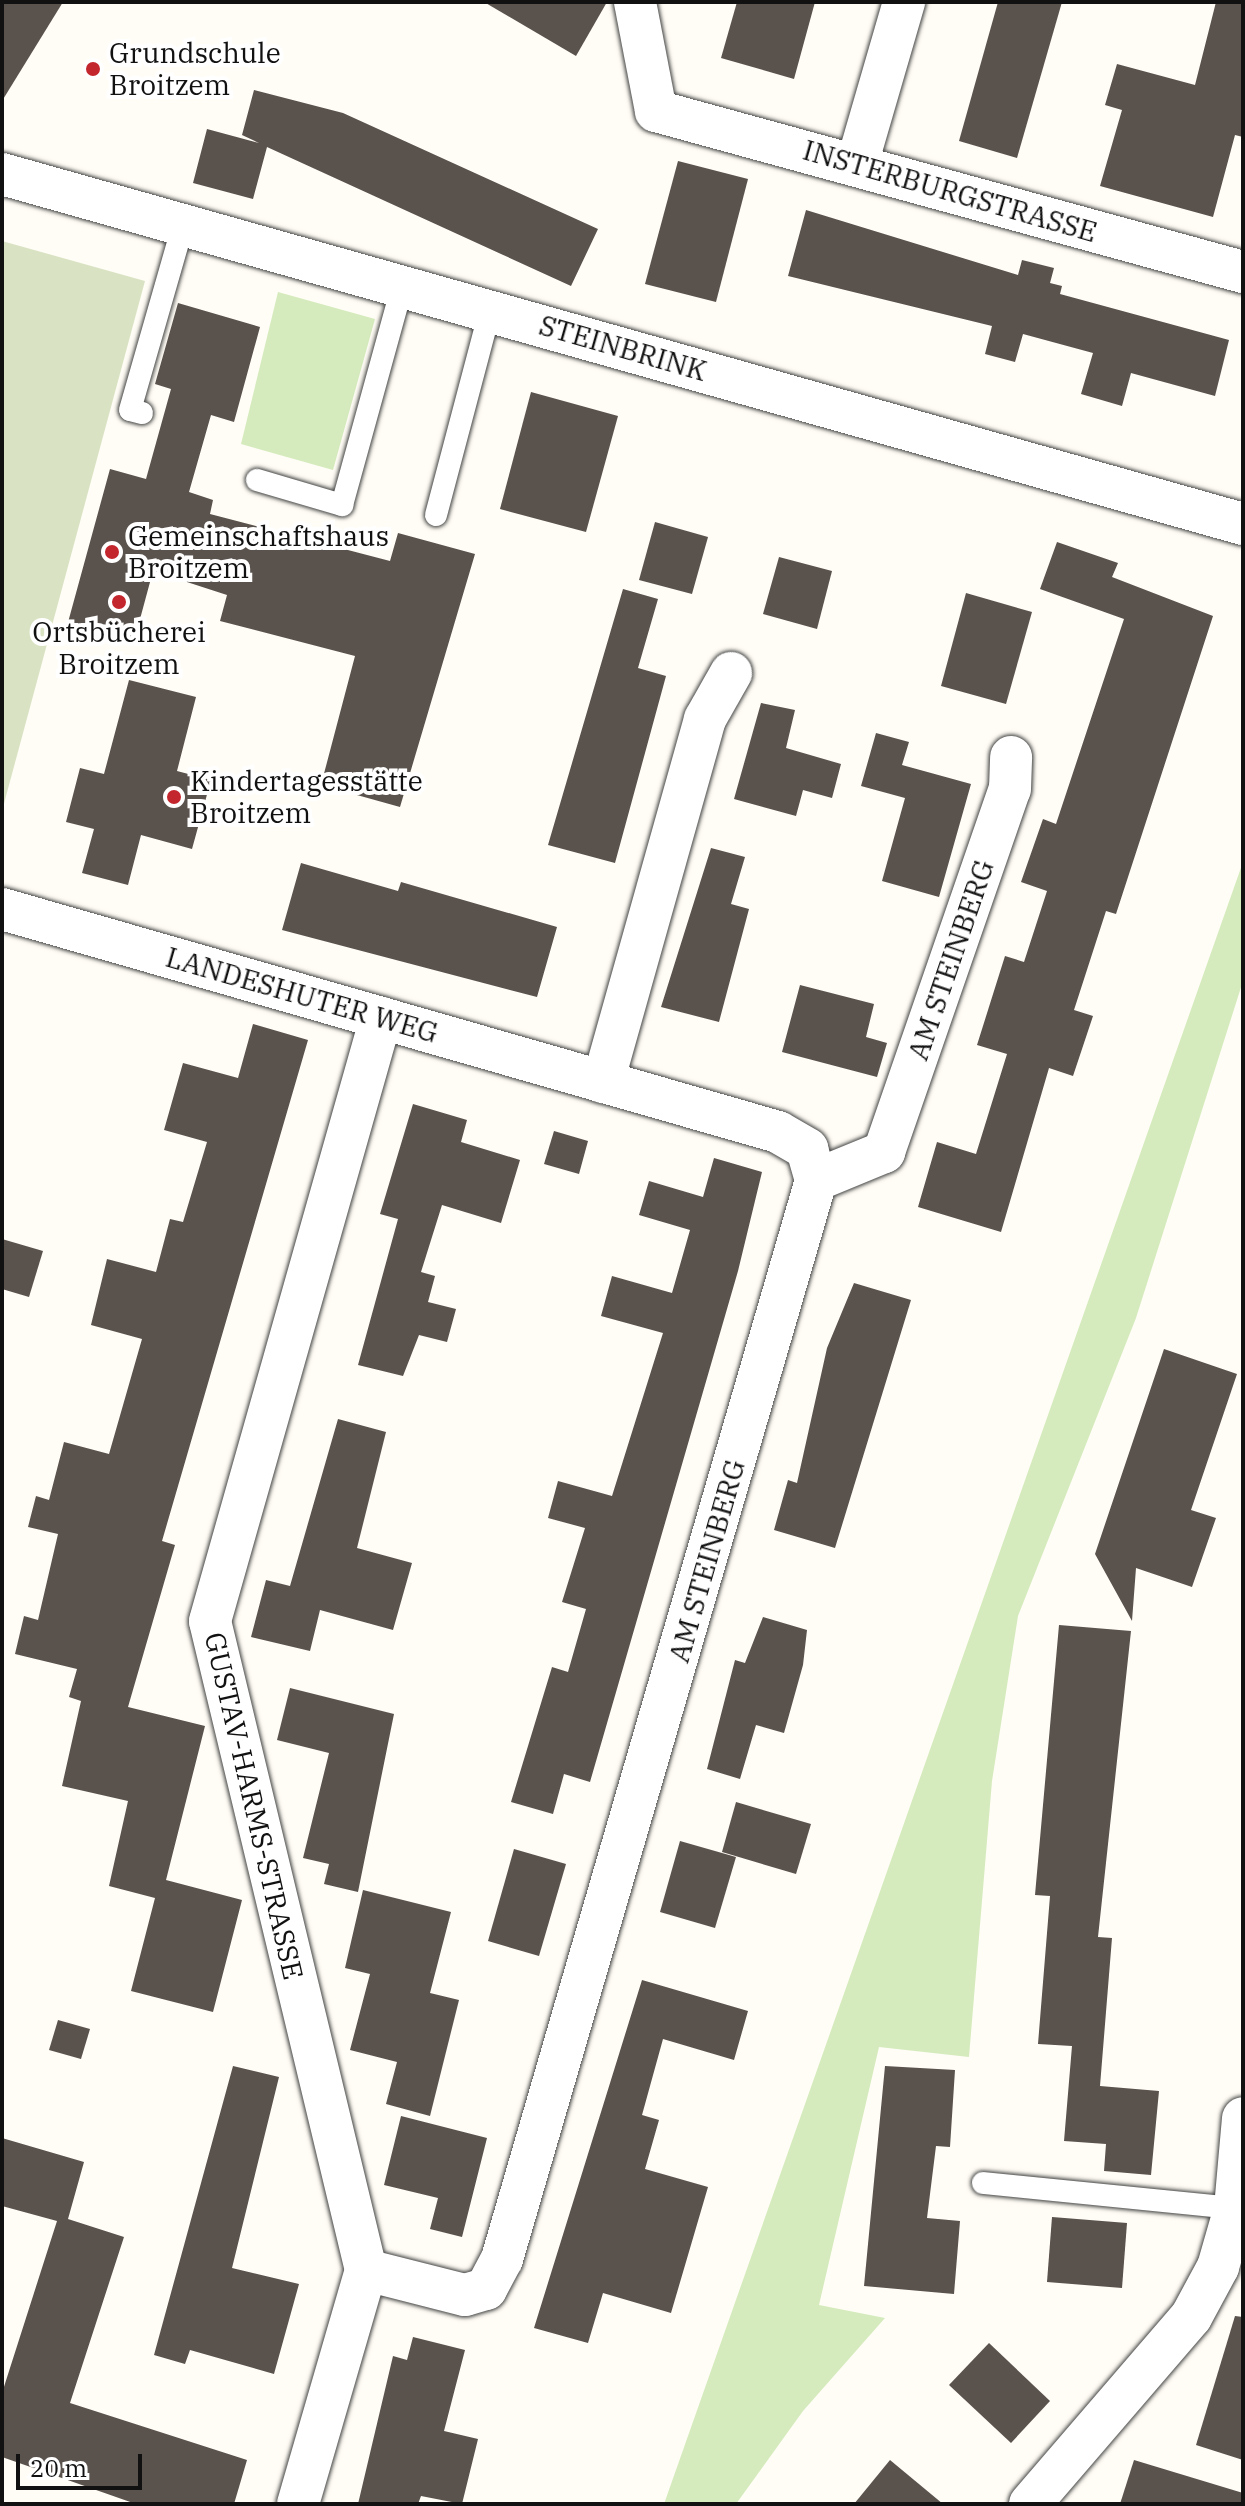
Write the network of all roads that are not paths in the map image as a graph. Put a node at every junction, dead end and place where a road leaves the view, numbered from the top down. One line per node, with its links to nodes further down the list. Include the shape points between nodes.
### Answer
1 (635, 2): 3 (street, INSTERBURGSTRASSE, via 656,111)
2 (904, 2): 3 (street)
3 (857, 164): 6 (street, INSTERBURGSTRASSE)
4 (2, 174): 5 (street, STEINBRINK)
5 (183, 225): 7 (street, STEINBRINK); 9 (lane, via 130,410)
6 (1243, 272)
7 (402, 287): 8 (street, STEINBRINK); 10 (lane, via 342,505)
8 (490, 311): 11 (lane); 12 (street, STEINBRINK)
9 (142, 413)
10 (257, 480)
11 (436, 515)
12 (1243, 524)
13 (731, 673): 17 (street, via 705,719)
14 (1011, 757): 18 (street, AM STEINBERG, via 1010,789 884,1152)
15 (2, 909): 16 (street, LANDESHUTER WEG)
16 (381, 1018): 17 (street, LANDESHUTER WEG); 22 (street, GUSTAV-HARMS-STRASSE, via 210,1621)
17 (603, 1082): 18 (street, LANDESHUTER WEG, via 778,1132 807,1149)
18 (816, 1180): 22 (street, AM STEINBERG, via 502,2259 486,2289 465,2295)
19 (1243, 2118): 21 (street)
20 (983, 2183): 21 (lane)
21 (1235, 2208): 24 (street, via 1218,2267 1191,2317)
22 (366, 2270): 23 (street, GUSTAV-HARMS-STRASSE)
23 (298, 2504)
24 (1030, 2504)

